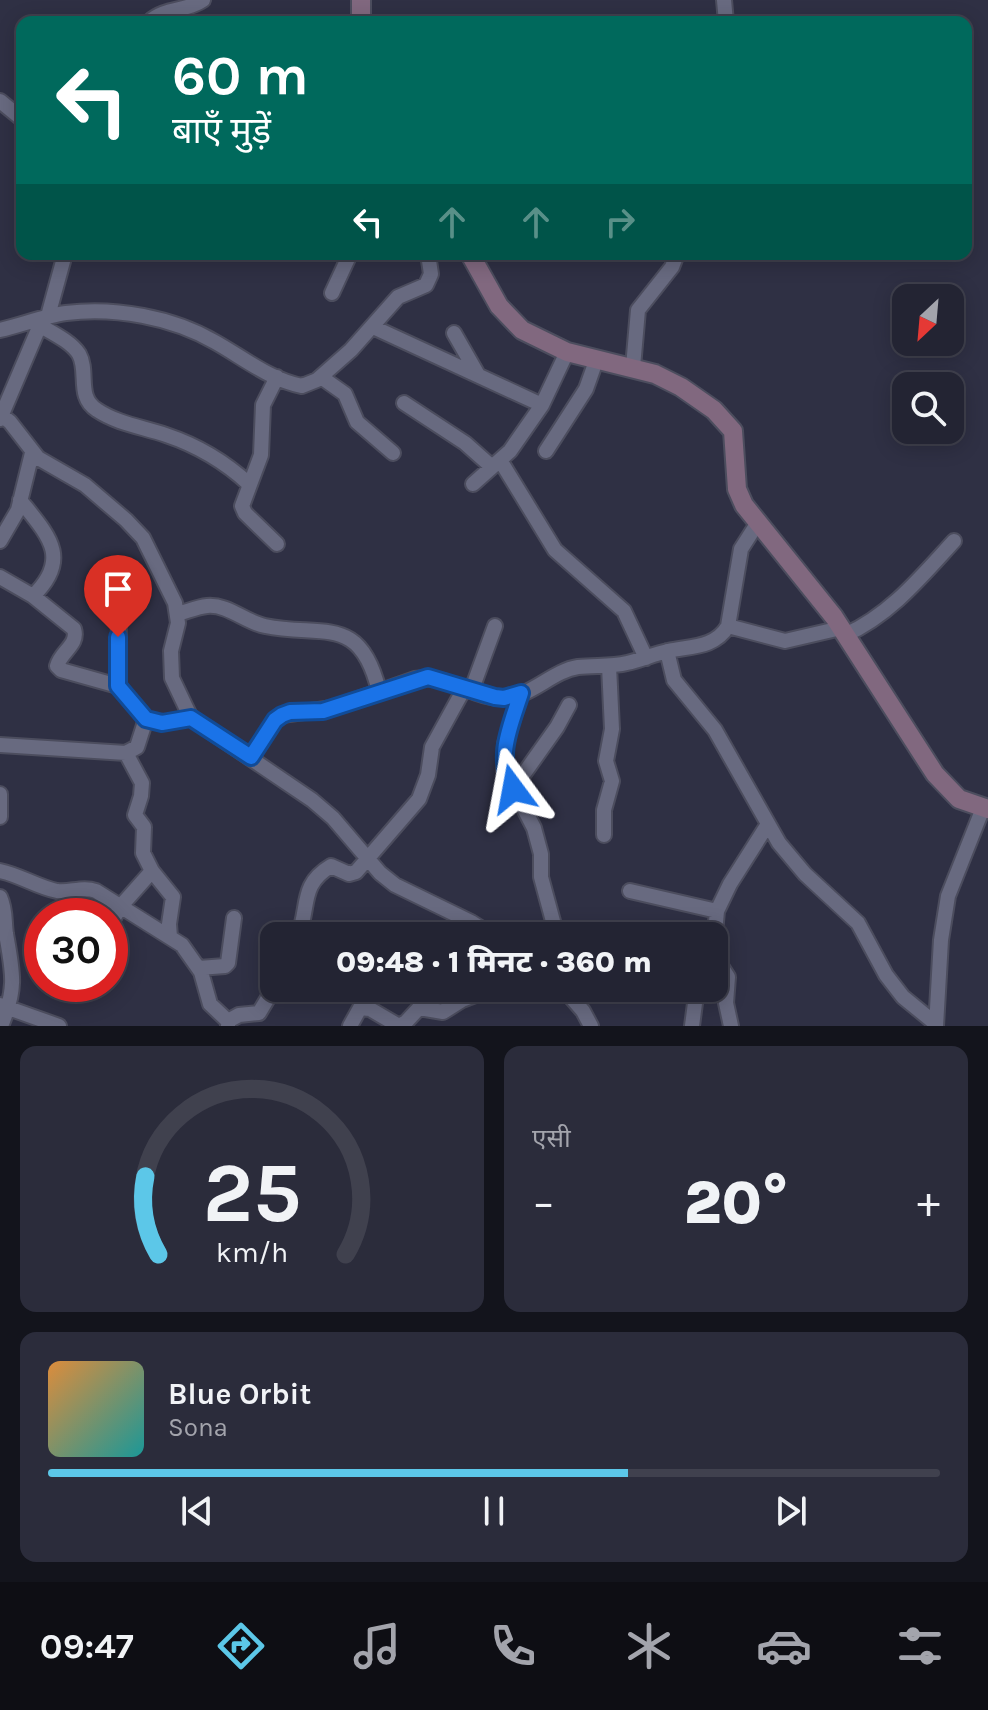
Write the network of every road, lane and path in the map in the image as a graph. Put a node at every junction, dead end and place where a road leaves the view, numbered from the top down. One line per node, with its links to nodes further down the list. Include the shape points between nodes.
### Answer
1 (203, 0): 2 (street, via 190,7)
2 (162, 6)
3 (0, 101): 4 (street)
4 (16, 115)
5 (63, 260): 11 (street)
6 (347, 260): 10 (street)
7 (428, 260): 12 (street, via 430,281 398,297)
8 (474, 260): 15 (street, via 509,319)
9 (675, 260): 17 (street, via 638,310)
10 (332, 293)
11 (41, 321): 13 (street); 19 (street, via 96,311 161,320 211,339); 23 (street); 28 (street, via 77,351 87,399 95,409 196,446)
12 (373, 327): 18 (street); 20 (street)
13 (0, 330)
14 (454, 333): 18 (street)
15 (567, 352): 16 (street); 22 (street)
16 (597, 358): 17 (street); 24 (street, via 586,389)
17 (633, 367): 31 (street, via 681,387 733,431 737,489)
18 (479, 375): 22 (street)
19 (277, 377): 20 (street, via 302,386); 28 (street, via 263,405 261,455)
20 (321, 377): 26 (street, via 345,394 357,422)
21 (404, 403): 27 (street)
22 (542, 405): 27 (street)
23 (1, 416): 25 (street)
24 (546, 451)
25 (32, 453): 30 (street); 38 (street, via 85,485 135,529)
26 (393, 453)
27 (496, 463): 29 (street); 43 (street, via 555,550 624,611)
28 (249, 484): 34 (street, via 243,498 245,513)
29 (473, 484)
30 (20, 500): 32 (street); 36 (street, via 49,537 55,557 49,578)
31 (757, 524): 40 (street, via 741,549); 41 (street)
32 (0, 541)
33 (954, 541): 41 (street, via 881,614)
34 (277, 544)
35 (0, 577): 36 (street)
36 (33, 596): 45 (street, via 74,629 74,643 57,666)
37 (119, 613): 45 (street)
38 (177, 614): 47 (street, via 216,607 264,626 339,633 370,662); 50 (street, via 172,678)
39 (495, 626): 46 (street)
40 (728, 626): 41 (street, via 785,641); 42 (street, via 713,642)
41 (843, 631): 57 (street, via 935,774 959,799)
42 (667, 651): 43 (street); 59 (street, via 674,680 715,730)
43 (646, 658): 44 (street)
44 (609, 666): 48 (street, via 571,669); 60 (street, via 612,729 606,761 612,781)
45 (118, 686): 51 (street)
46 (468, 688): 47 (street, via 428,677); 48 (street, via 504,698); 61 (street, via 432,747 419,799)
47 (379, 691): 54 (street, via 323,711 282,715)
48 (521, 693): 55 (street, via 503,752)
49 (569, 705): 55 (street)
50 (191, 718): 51 (street, via 162,723); 54 (street)
51 (146, 719): 53 (street, via 137,747)
52 (0, 745): 53 (street)
53 (126, 753): 63 (street, via 142,783 135,815 144,827 142,849)
54 (251, 757): 61 (street, via 333,818)
55 (513, 789): 73 (street, via 538,841)
56 (0, 794): 58 (street)
57 (985, 809): 84 (street, via 948,896)
58 (0, 817)
59 (768, 824): 68 (street); 84 (street, via 794,862 858,923 896,989)
60 (604, 835)
61 (368, 859): 71 (street, via 353,874 328,868 306,894); 72 (street, via 404,892)
62 (0, 871): 66 (street, via 55,891 90,889)
63 (152, 871): 67 (street); 75 (street, via 173,897)
64 (630, 891): 68 (street)
65 (0, 897): 82 (street, via 13,964)
66 (105, 898)
67 (128, 898)
68 (717, 911): 74 (street)
69 (128, 912): 75 (street)
70 (234, 918): 76 (street, via 228,963)
71 (303, 922)
72 (471, 922)
73 (553, 922)
74 (716, 922)
75 (170, 937): 76 (street)
76 (199, 968): 83 (street, via 210,1004)
77 (266, 1002): 83 (street, via 259,1013 239,1015)
78 (459, 1002): 87 (street, via 443,1012 419,1008 399,1026 360,1008)
79 (575, 1002): 88 (street)
80 (695, 1002): 89 (street)
81 (726, 1002): 90 (street)
82 (4, 1007): 85 (street); 86 (street)
83 (228, 1023)
84 (936, 1025)
85 (1, 1026)
86 (59, 1026)
87 (350, 1026)
88 (591, 1026)
89 (692, 1026)
90 (731, 1026)

